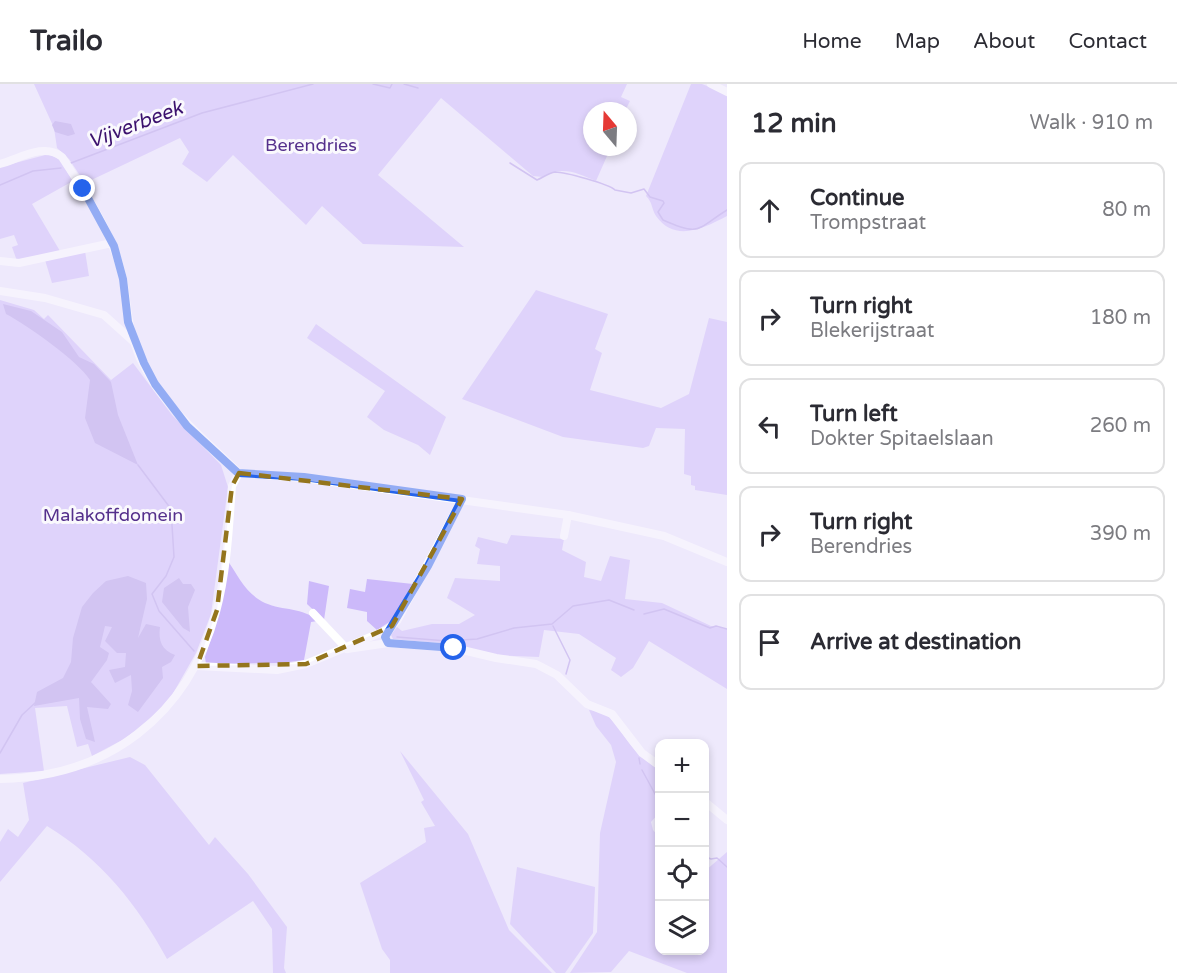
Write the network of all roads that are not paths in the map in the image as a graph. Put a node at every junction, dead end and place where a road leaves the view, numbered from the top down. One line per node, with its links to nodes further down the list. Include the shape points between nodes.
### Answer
1 (711, 84): 2 (street)
2 (727, 92)
3 (0, 164): 4 (street, via 43,150 59,154)
4 (112, 243): 5 (street, via 19,263); 7 (street)
5 (0, 261)
6 (0, 291): 7 (street, via 45,297 104,315)
7 (134, 342): 8 (street, via 155,384 187,426)
8 (243, 473): 9 (street, via 304,477); 17 (street, via 232,486 217,610)
9 (462, 499): 10 (street); 14 (street, via 397,621)
10 (568, 515): 11 (street); 12 (street, via 664,536)
11 (564, 536)
12 (727, 561)
13 (313, 612): 16 (street)
14 (387, 630): 15 (street); 16 (street)
15 (388, 643): 16 (street); 18 (street, via 454,648 536,664 557,675 587,704 612,714 642,753)
16 (347, 649): 17 (street, via 276,670)
17 (197, 666): 19 (street, via 160,715 108,754 46,776)
18 (655, 762)
19 (0, 779)
20 (709, 804): 21 (street)
21 (727, 820)

